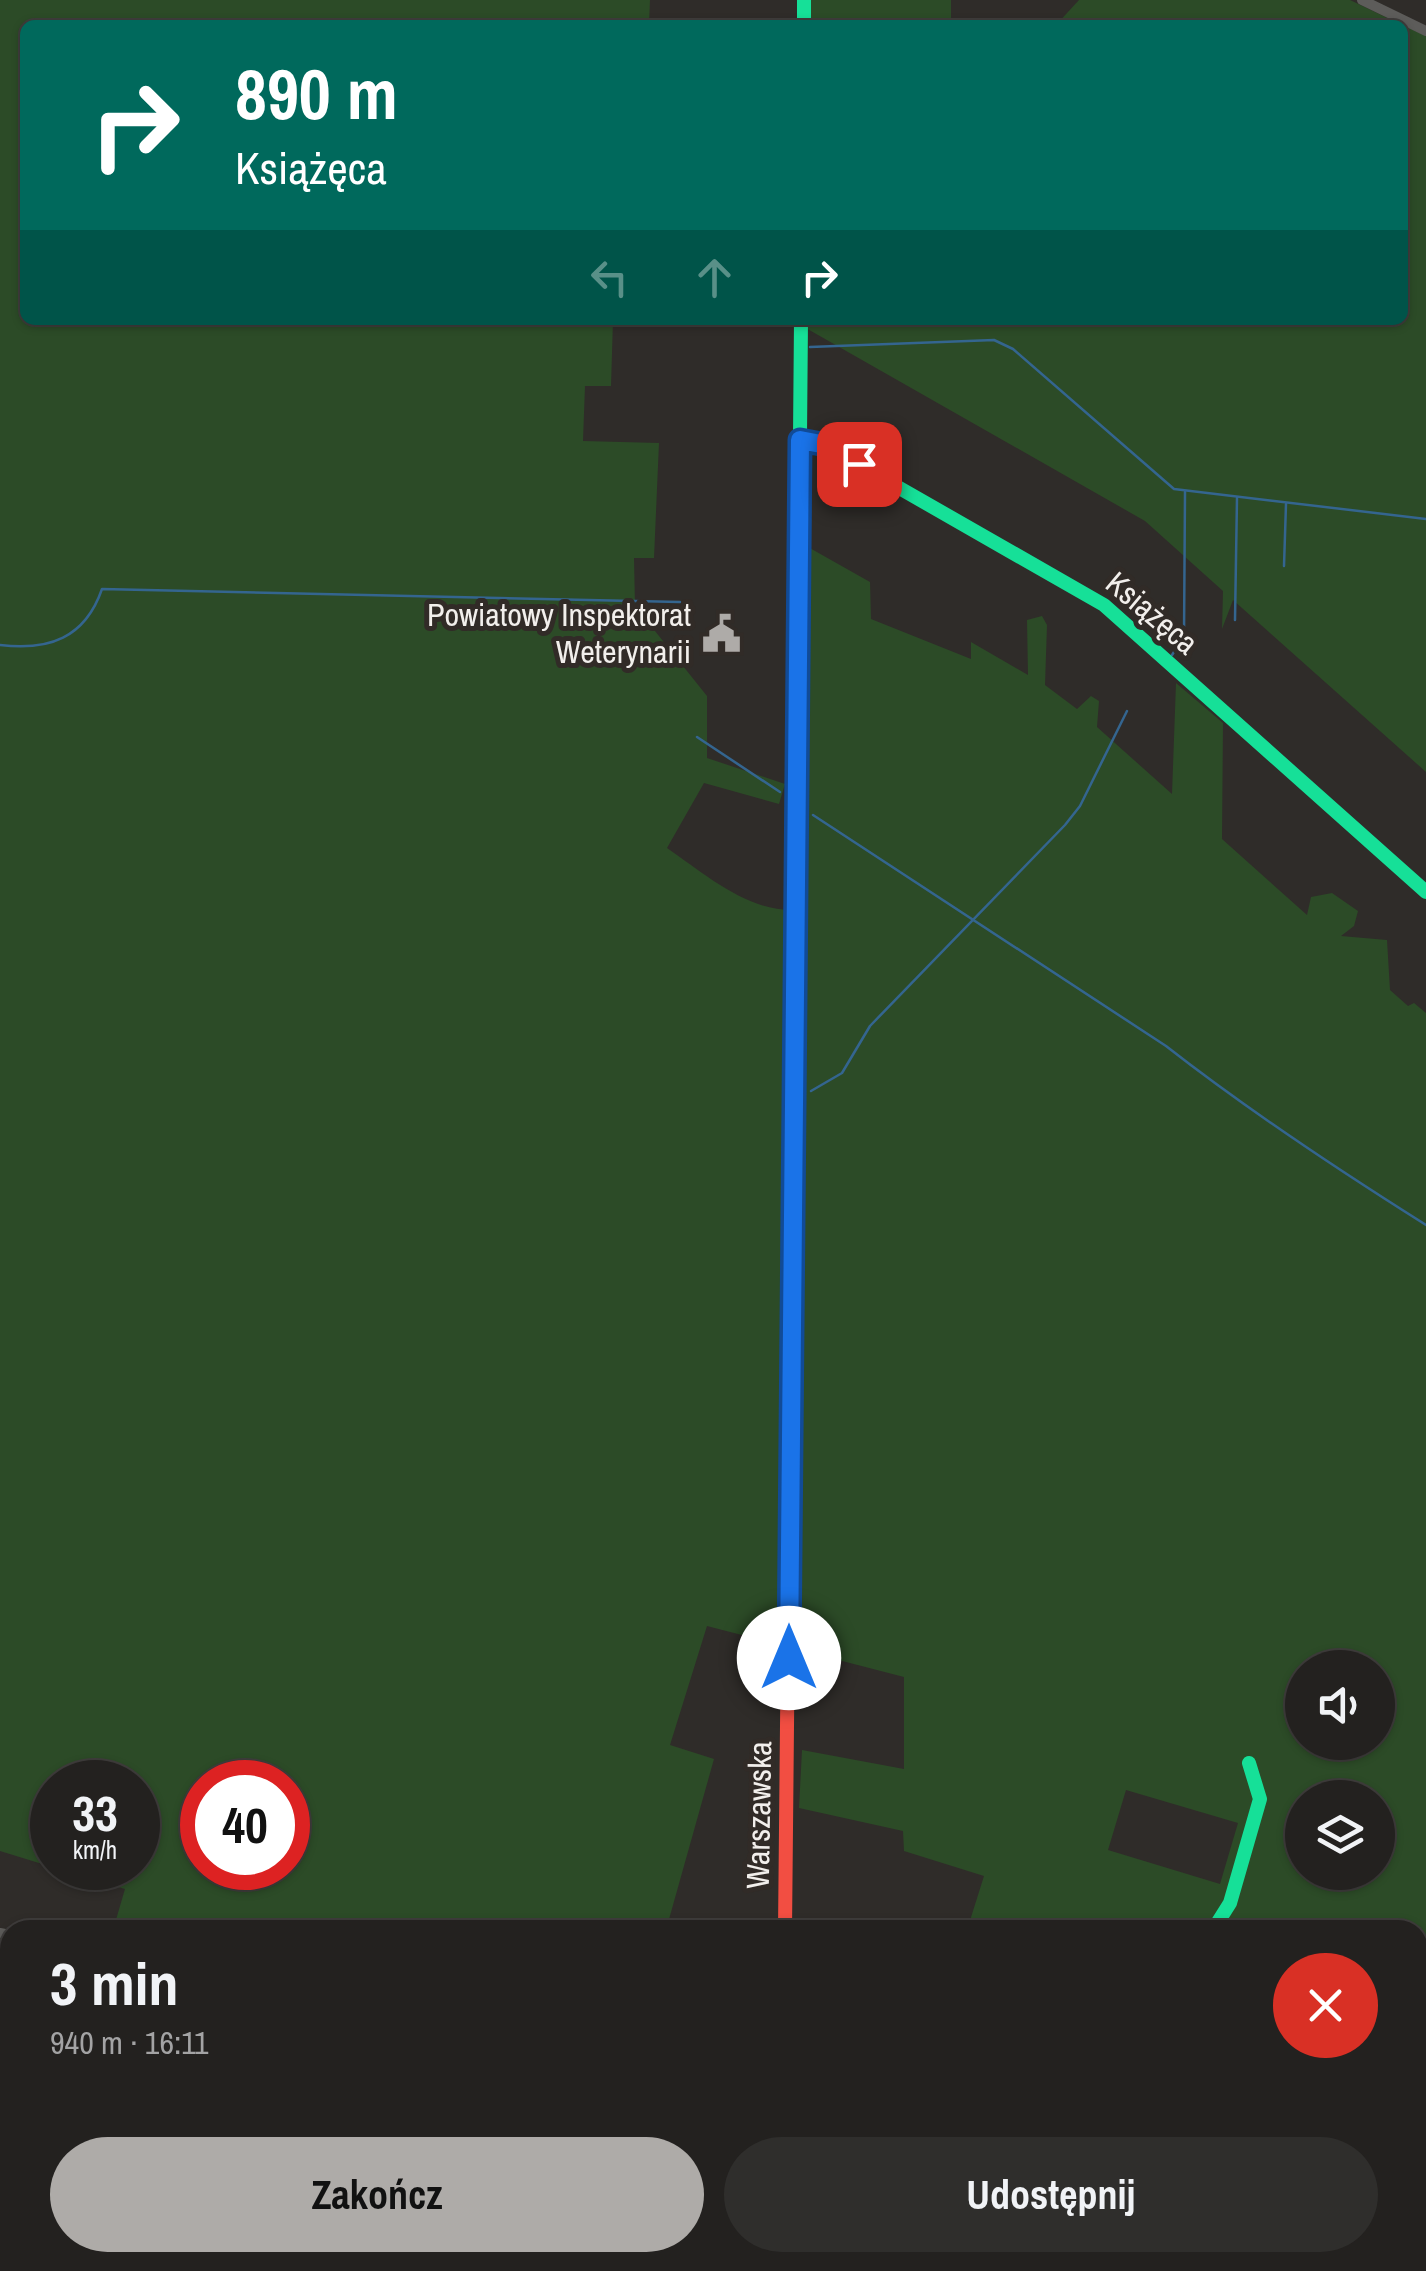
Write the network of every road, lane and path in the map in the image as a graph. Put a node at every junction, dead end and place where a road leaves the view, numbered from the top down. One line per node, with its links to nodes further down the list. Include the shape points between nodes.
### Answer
1 (1362, 0): 2 (street)
2 (1403, 20)
3 (801, 325): 4 (street, Warszawska)
4 (800, 440): 5 (street, Książęca, via 826,446 1104,604); 7 (street, Warszawska)
5 (1426, 892)
6 (1249, 1763): 8 (street, via 1260,1799)
7 (784, 1920)
8 (1219, 1920)

